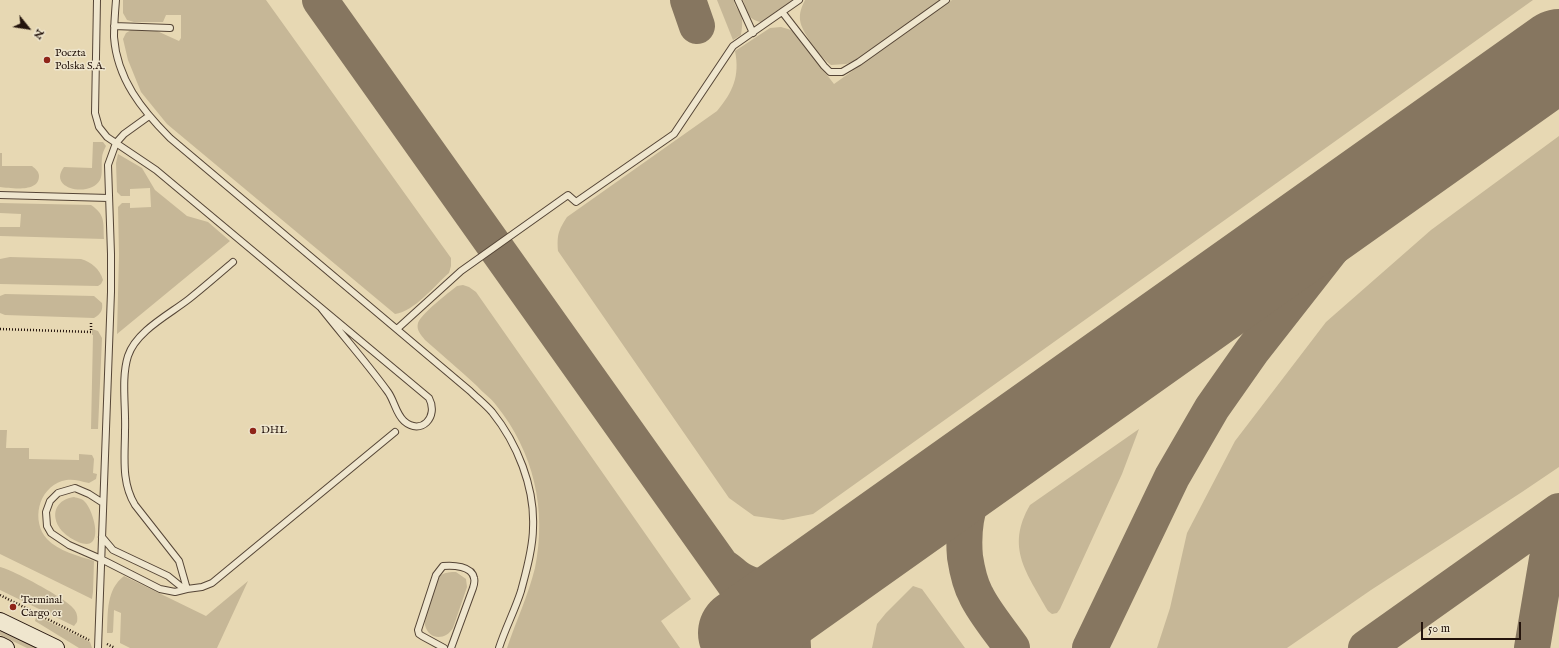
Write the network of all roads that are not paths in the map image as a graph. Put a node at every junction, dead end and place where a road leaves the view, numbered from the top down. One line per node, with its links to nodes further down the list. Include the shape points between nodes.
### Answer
1 (97, 0): 11 (lane, via 95,113 102,132)
2 (116, 0): 7 (lane)
3 (738, 0): 9 (lane)
4 (800, 0): 6 (lane)
5 (946, 0): 6 (lane, via 842,72 830,72 824,66)
6 (783, 13): 9 (lane)
7 (114, 26): 8 (lane); 10 (lane, via 118,59 125,78)
8 (170, 28)
9 (753, 33): 16 (lane, via 733,46 674,134 576,202 568,195 494,246 444,285)
10 (149, 116): 11 (lane); 16 (lane, via 170,138)
11 (116, 142): 13 (lane, via 108,165); 15 (lane, via 152,167)
12 (0, 195): 13 (lane)
13 (109, 198): 18 (lane, via 111,252)
14 (234, 262): 21 (lane, via 135,342 128,355 124,372 124,476 135,505 179,561)
15 (321, 308): 15 (lane, via 389,393 402,420 413,426 427,423 433,410 429,398)
16 (397, 329): 29 (lane, via 491,411 507,433 520,459 530,490 534,528 527,565 520,593)
17 (395, 432): 21 (lane, via 212,583)
18 (103, 504): 19 (lane); 20 (lane, via 75,488 67,489 50,501 46,512 47,526 58,539)
19 (102, 537): 20 (lane); 21 (lane, via 113,550 168,576)
20 (101, 559): 21 (lane, via 160,588 175,592); 26 (lane)
21 (186, 589)
22 (0, 621): 25 (main road)
23 (0, 645): 24 (main road)
24 (6, 648)
25 (56, 648)
26 (98, 648)
27 (444, 648): 28 (lane, via 419,634 418,630 436,575 443,566 463,567 472,573 475,579)
28 (451, 648)
29 (499, 648)

